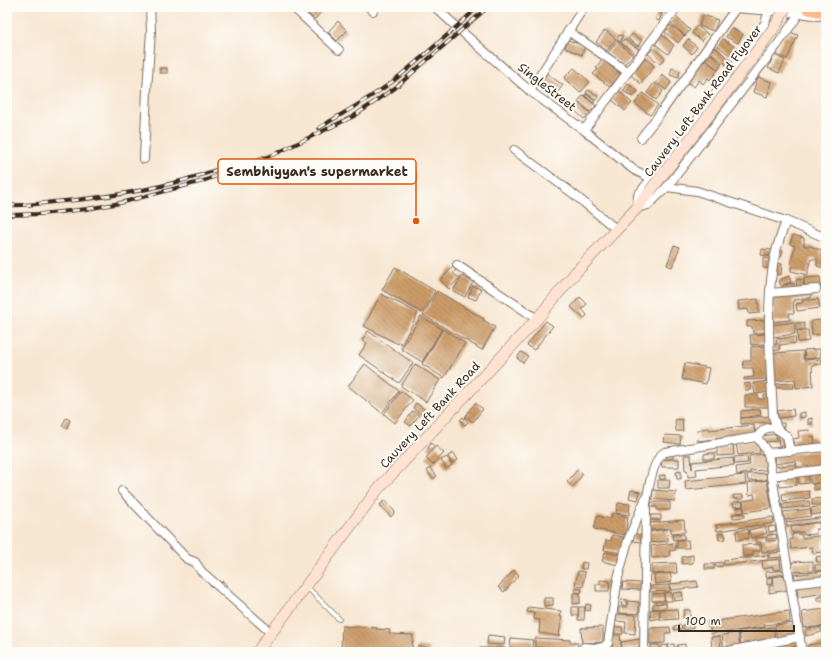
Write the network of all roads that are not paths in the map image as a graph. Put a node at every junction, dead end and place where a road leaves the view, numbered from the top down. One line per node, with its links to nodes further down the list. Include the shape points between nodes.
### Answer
1 (150, 7): 19 (street)
2 (293, 7): 13 (street)
3 (435, 7): 15 (street, SingleStreet)
4 (584, 7): 12 (street)
5 (677, 7): 14 (street)
6 (786, 7): 22 (main road, Cauvery Left Bank Road Flyover, bridge, via 776,26 714,110)
7 (732, 8): 8 (street); 17 (street)
8 (769, 8): 9 (street); 20 (street, via 765,23 693,126)
9 (803, 9): 10 (highway); 11 (street); 21 (street)
10 (826, 11)
11 (826, 18)
12 (568, 31): 14 (street); 15 (street)
13 (339, 50)
14 (628, 72): 16 (street)
15 (530, 91): 16 (street, SingleStreet)
16 (584, 130): 20 (street, SingleStreet, via 634,170)
17 (641, 138)
18 (514, 150): 24 (street)
19 (144, 159)
20 (651, 178): 22 (street, via 638,195)
21 (667, 187): 22 (street, via 648,205); 23 (street, via 697,191)
22 (637, 208): 24 (main road, Cauvery Left Bank Road)
23 (786, 221): 25 (street); 28 (street, via 773,263)
24 (616, 229): 29 (main road, Cauvery Left Bank Road)
25 (826, 238)
26 (457, 265): 29 (street)
27 (816, 289): 28 (street)
28 (770, 293): 30 (street, via 773,416)
29 (537, 319): 41 (main road, Cauvery Left Bank Road, via 378,489)
30 (777, 429): 31 (street, via 766,428); 33 (street, via 787,436)
31 (757, 437): 34 (street); 38 (street, via 662,454)
32 (826, 447): 33 (street)
33 (790, 451): 34 (street)
34 (768, 453): 36 (street)
35 (826, 469): 36 (street)
36 (771, 476): 40 (street)
37 (122, 491): 43 (street, via 188,559)
38 (648, 494): 46 (street, via 628,540 618,578 608,643 601,648 584,647); 47 (street)
39 (826, 580): 40 (street)
40 (791, 584): 44 (street)
41 (310, 589): 42 (lane); 43 (main road, Cauvery Left Bank Road)
42 (339, 619)
43 (271, 633): 45 (main road, Cauvery Left Bank Road)
44 (800, 637): 48 (street); 49 (street)
45 (257, 652)
46 (581, 652)
47 (644, 652)
48 (723, 652)
49 (802, 652)

